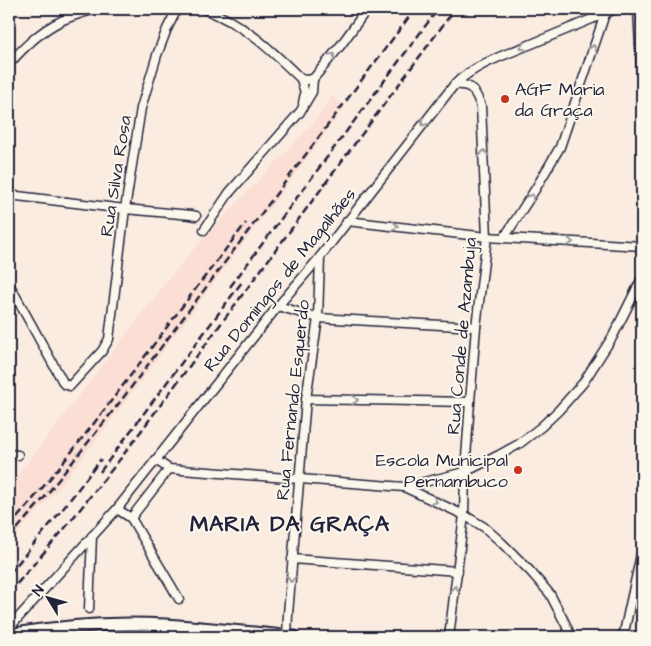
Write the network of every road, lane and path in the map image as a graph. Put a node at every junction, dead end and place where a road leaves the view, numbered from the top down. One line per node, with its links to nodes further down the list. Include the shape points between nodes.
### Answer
1 (94, 9): 8 (street, via 60,22 38,35)
2 (177, 9): 15 (street, Rua Silva Rosa, via 157,54 141,108)
3 (204, 9): 10 (street, via 251,33)
4 (367, 9): 9 (street, one-way to 4)
5 (616, 9): 7 (street, Rua Domingos de Magalhães)
6 (638, 9): 12 (street)
7 (605, 14): 11 (street, Rua Domingos de Magalhães, one-way to 11, via 472,70); 20 (street, one-way to 7, via 560,147)
8 (9, 64)
9 (313, 78): 10 (street); 13 (street, via 312,92)
10 (301, 79): 13 (street, via 305,93)
11 (454, 85): 17 (street, Rua Domingos de Magalhães, one-way to 17); 19 (street, Rua Conde de Azambuja, one-way to 11, via 481,106 470,86)
12 (642, 86)
13 (300, 112): 18 (street, via 229,193)
14 (9, 195): 15 (street)
15 (125, 209): 16 (street); 24 (street, Rua Silva Rosa, via 109,339 102,352 70,386 64,384)
16 (196, 216)
17 (347, 221): 19 (street, one-way to 19); 22 (street, Rua Domingos de Magalhães)
18 (204, 230)
19 (487, 237): 20 (street); 27 (street, Rua Conde de Azambuja)
20 (504, 238): 21 (street, one-way to 21)
21 (642, 246)
22 (320, 257): 25 (street, Rua Domingos de Magalhães); 26 (street, Rua Fernando Esquerdo)
23 (642, 278): 34 (street, via 613,336 583,383 558,411 519,444)
24 (9, 284)
25 (278, 306): 26 (street); 32 (street, Rua Domingos de Magalhães)
26 (318, 318): 27 (street); 28 (street, Rua Fernando Esquerdo)
27 (476, 326): 29 (street, Rua Conde de Azambuja)
28 (306, 399): 29 (street, one-way to 29); 35 (street, Rua Fernando Esquerdo)
29 (470, 402): 34 (street, Rua Conde de Azambuja)
30 (9, 454): 31 (street)
31 (18, 455)
32 (156, 460): 33 (street); 37 (street, Rua Domingos de Magalhães)
33 (169, 469): 35 (street); 39 (street)
34 (465, 472): 36 (street); 38 (street, Rua Conde de Azambuja)
35 (300, 478): 36 (street); 42 (street, Rua Fernando Esquerdo)
36 (404, 487): 38 (street, one-way to 38)
37 (117, 509): 39 (street); 40 (street, Rua Domingos de Magalhães)
38 (464, 514): 43 (street, Rua Conde de Azambuja); 53 (street, via 484,527 530,570 550,594)
39 (131, 518): 44 (street)
40 (92, 536): 45 (street); 47 (street, Rua Domingos de Magalhães)
41 (642, 550): 54 (street)
42 (292, 559): 43 (street); 50 (street, Rua Fernando Esquerdo, one-way to 50)
43 (458, 571): 52 (street, Rua Conde de Azambuja, one-way to 43)
44 (179, 599)
45 (90, 609)
46 (164, 625): 48 (main road, via 105,624); 49 (main road); 50 (main road)
47 (9, 628)
48 (9, 636)
49 (186, 637)
50 (287, 637): 51 (main road)
51 (294, 637)
52 (449, 637)
53 (571, 637)
54 (623, 637)

